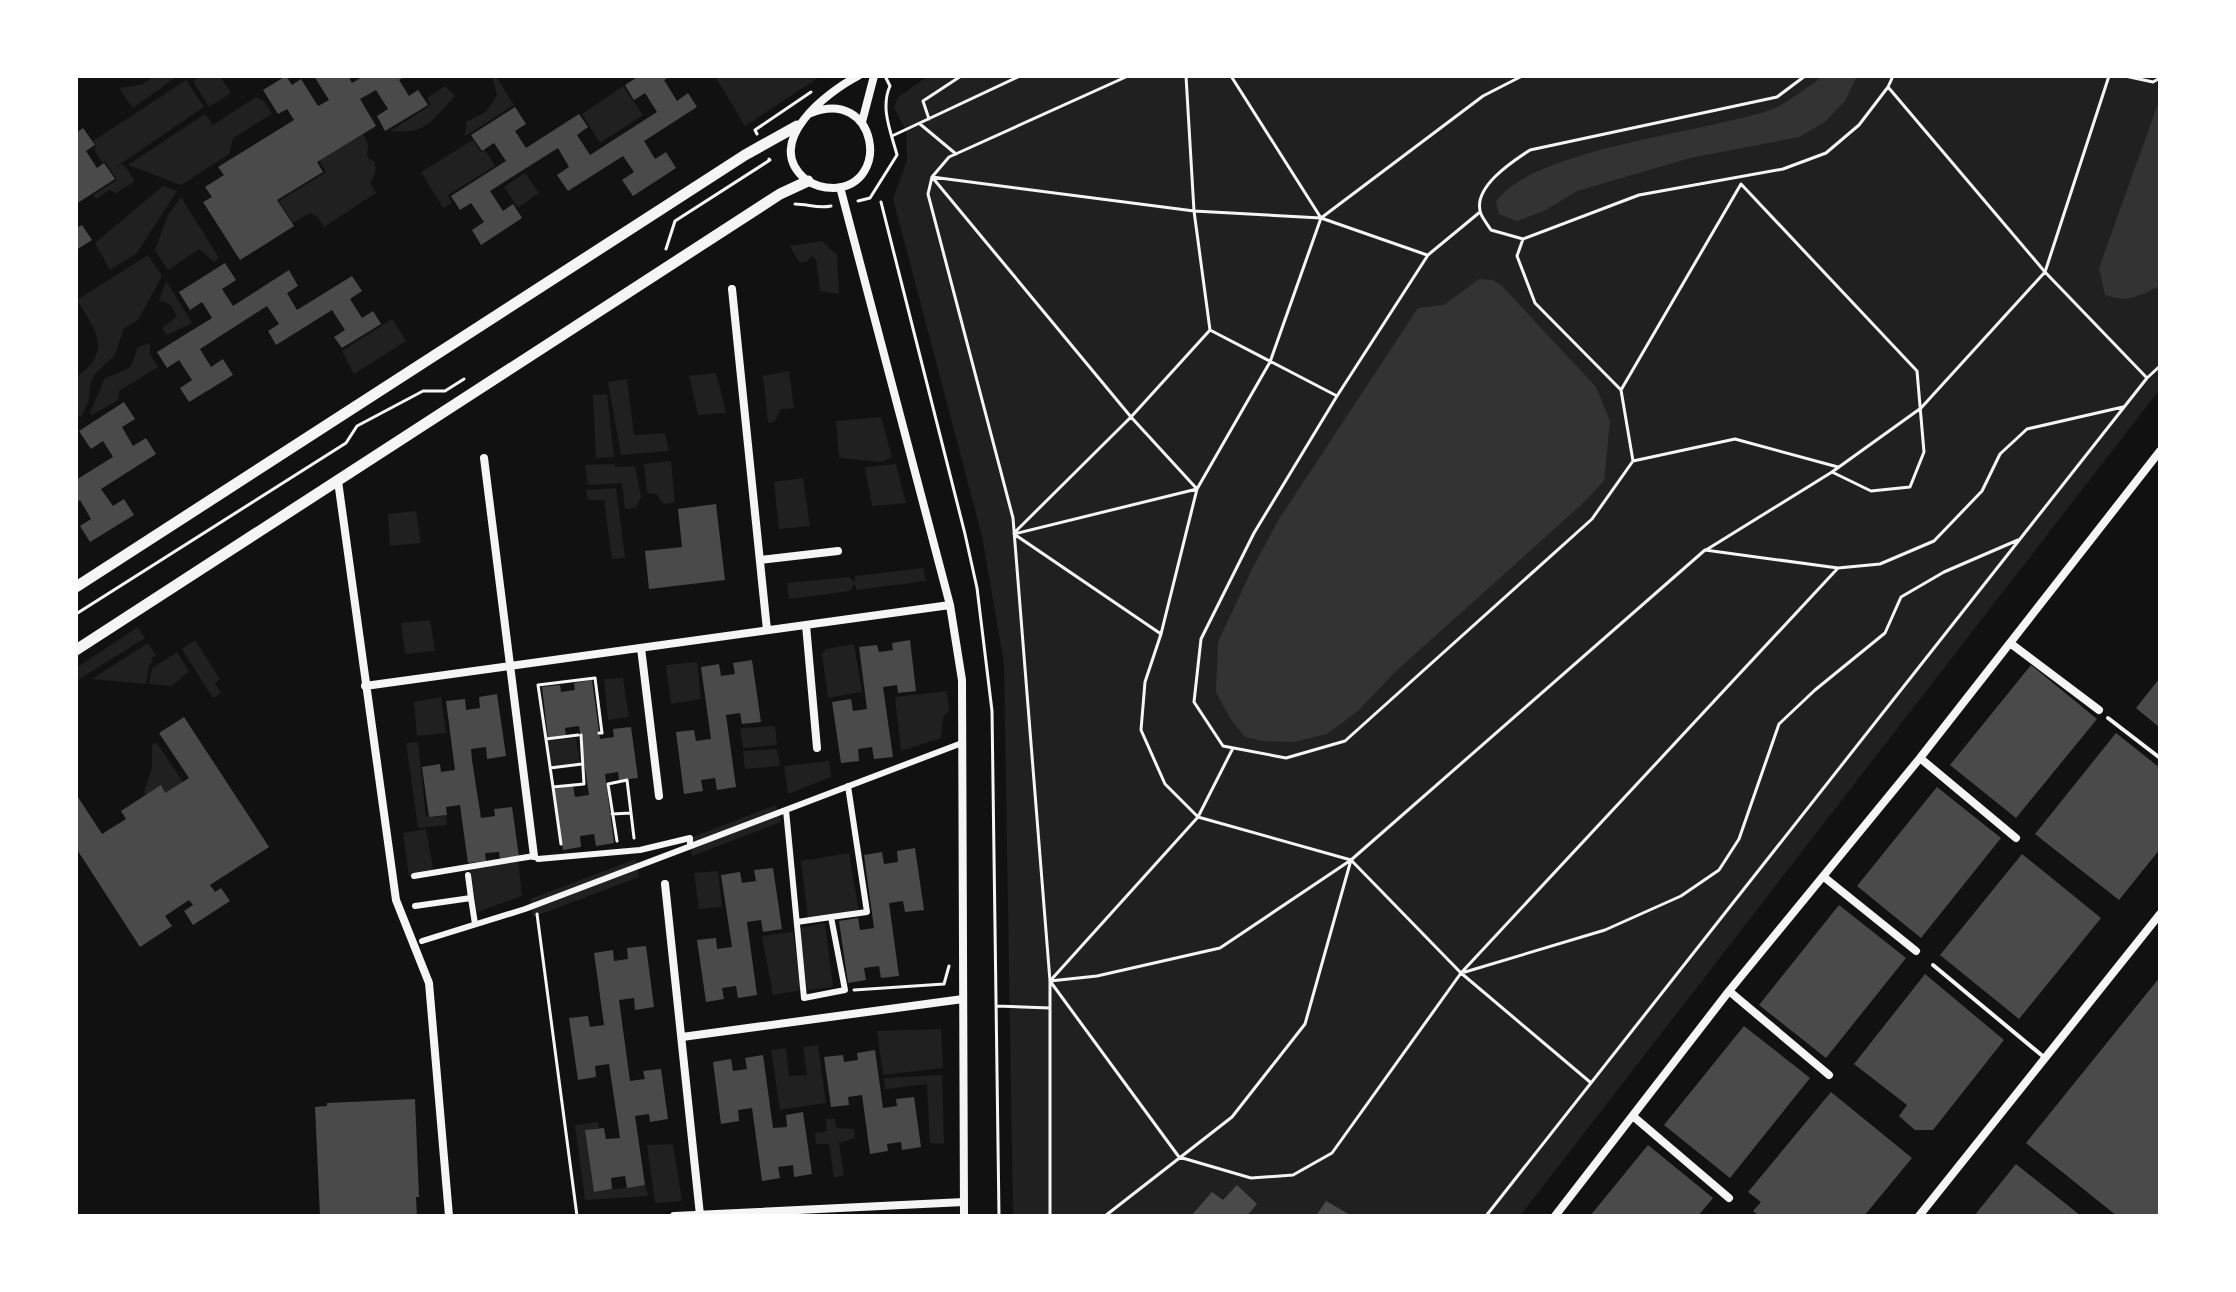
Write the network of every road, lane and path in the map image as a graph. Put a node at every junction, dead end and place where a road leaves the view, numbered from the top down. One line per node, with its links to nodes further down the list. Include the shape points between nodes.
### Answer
1 (858, 76): 17 (street)
2 (874, 76): 19 (street)
3 (884, 76): 23 (path, via 890,86 884,107)
4 (961, 76): 18 (path, via 923,101)
5 (1020, 76): 18 (path)
6 (1128, 76): 24 (path)
7 (1186, 76): 32 (path)
8 (1231, 76): 34 (path)
9 (1522, 76): 34 (path, via 1483,96)
10 (1805, 76): 33 (path, via 1777,97 1530,150 1500,170 1480,198)
11 (1893, 76): 16 (path)
12 (2109, 76): 38 (path)
13 (2125, 76): 14 (path, via 2153,82)
14 (2160, 78)
15 (821, 85): 22 (path, via 755,130)
16 (1888, 87): 35 (path, via 1859,125 1826,153 1783,169 1639,195); 38 (path)
17 (811, 113): 19 (street, via 838,109); 21 (street)
18 (929, 119): 20 (path)
19 (862, 122): 28 (street, via 870,140 868,164 857,179)
20 (920, 124): 23 (path); 24 (path)
21 (797, 126): 27 (street, via 791,156); 63 (street)
22 (758, 135)
23 (892, 136): 29 (path, via 897,155)
24 (956, 154): 26 (path)
25 (770, 160): 36 (path, via 675,221 666,250)
26 (932, 177): 32 (path); 49 (path); 57 (path, via 928,194)
27 (808, 181): 28 (street); 55 (street, via 780,194)
28 (840, 187): 64 (street)
29 (865, 200)
30 (795, 204): 31 (path)
31 (824, 207)
32 (1194, 211): 34 (path); 40 (path)
33 (1480, 212): 35 (path, via 1491,230); 37 (path)
34 (1321, 218): 37 (path); 41 (path)
35 (1523, 239): 45 (path, via 1517,256 1535,303)
36 (680, 243)
37 (1428, 255): 46 (path)
38 (2045, 272): 43 (path); 48 (path)
39 (732, 289): 61 (street)
40 (1210, 330): 41 (path); 49 (path)
41 (1270, 362): 46 (path); 56 (path)
42 (2160, 366): 43 (path)
43 (2147, 378): 47 (path)
44 (465, 379): 65 (path, via 445,391 423,391 357,426 346,443)
45 (1621, 390): 48 (path, via 1741,184 1917,371); 52 (path)
46 (1337, 396): 80 (path, via 1254,533 1201,639 1194,702 1223,746)
47 (2123, 407): 58 (path); 62 (path, via 2027,429 2000,454 1982,491 1934,541 1880,564)
48 (1921, 408): 53 (path); 54 (path, via 1924,452 1910,487 1871,491)
49 (1131, 417): 56 (path); 57 (path)
50 (2160, 451): 69 (street)
51 (484, 458): 72 (street)
52 (1633, 461): 53 (path, via 1735,439); 80 (path, via 1592,519 1345,741 1286,758)
53 (1838, 467): 54 (path)
54 (1832, 472): 59 (path)
55 (338, 481): 71 (street); 73 (street)
56 (1197, 489): 57 (path); 68 (path)
57 (1014, 534): 68 (path); 114 (path)
58 (2020, 539): 113 (path, via 1901,597 1885,633 1779,724 1739,839 1719,870 1681,896 1605,930); 123 (path)
59 (1705, 550): 62 (path); 97 (path)
60 (838, 551): 61 (street)
61 (760, 560): 67 (street)
62 (1838, 568): 113 (path)
63 (76, 587)
64 (950, 605): 66 (street); 78 (street, via 962,680)
65 (76, 614)
66 (806, 625): 67 (street); 79 (street)
67 (767, 630): 70 (street)
68 (1161, 634): 91 (path, via 1145,682 1141,730 1165,784)
69 (2010, 643): 74 (street); 81 (street)
70 (641, 648): 72 (street); 87 (street)
71 (76, 650)
72 (510, 665): 73 (street); 96 (street)
73 (365, 686): 129 (street, via 396,900 429,983)
74 (2099, 710)
75 (2108, 718): 82 (lane)
76 (599, 733): 77 (path, via 595,678 538,685)
77 (546, 739): 83 (path, via 580,735); 84 (path)
78 (962, 743): 85 (street); 117 (street)
79 (817, 748)
80 (1233, 748): 91 (path)
81 (1920, 758): 93 (street); 100 (street)
82 (2160, 758)
83 (583, 764): 84 (path); 86 (path, via 584,784)
84 (550, 768): 86 (path)
85 (848, 786): 88 (street); 106 (street, via 867,912)
86 (553, 787): 92 (path)
87 (659, 796)
88 (786, 810): 95 (street); 107 (street)
89 (630, 811): 90 (path)
90 (612, 813): 90 (path, via 631,813 627,780 608,784); 94 (path)
91 (1198, 817): 97 (path); 114 (path)
92 (559, 823)
93 (2016, 838)
94 (618, 845)
95 (690, 846): 96 (street, via 690,838 640,850); 103 (street)
96 (536, 858): 99 (street)
97 (1351, 860): 113 (path); 114 (path, via 1220,948 1097,976); 125 (path, via 1305,1024 1232,1117)
98 (468, 875): 102 (street)
99 (414, 876)
100 (1824, 877): 110 (street); 116 (street)
101 (665, 884): 120 (street)
102 (471, 898): 104 (street); 108 (street)
103 (536, 905): 108 (street); 130 (path)
104 (415, 906)
105 (2160, 914): 121 (street)
106 (831, 917): 107 (street); 115 (street, via 845,990)
107 (797, 922): 115 (street, via 804,998)
108 (475, 924): 109 (street)
109 (422, 941)
110 (1916, 951)
111 (1933, 965): 121 (lane)
112 (949, 966): 115 (path, via 944,984)
113 (1461, 973): 123 (path); 125 (path, via 1332,1153 1293,1175 1251,1178)
114 (1050, 981): 119 (path); 125 (path)
115 (839, 991)
116 (1729, 991): 122 (street); 124 (street)
117 (963, 999): 120 (street); 127 (street)
118 (996, 1006): 119 (path)
119 (1050, 1008): 133 (path)
120 (682, 1037): 128 (street)
121 (2045, 1058): 137 (street)
122 (1829, 1075)
123 (1590, 1082): 135 (path)
124 (1634, 1117): 126 (street); 136 (street)
125 (1179, 1157): 134 (path)
126 (1729, 1198)
127 (964, 1202): 128 (street); 132 (street)
128 (700, 1215): 131 (street)
129 (449, 1216)
130 (577, 1216)
131 (674, 1216)
132 (964, 1216)
133 (1050, 1216)
134 (1105, 1216)
135 (1486, 1216)
136 (1555, 1216)
137 (1919, 1216)

